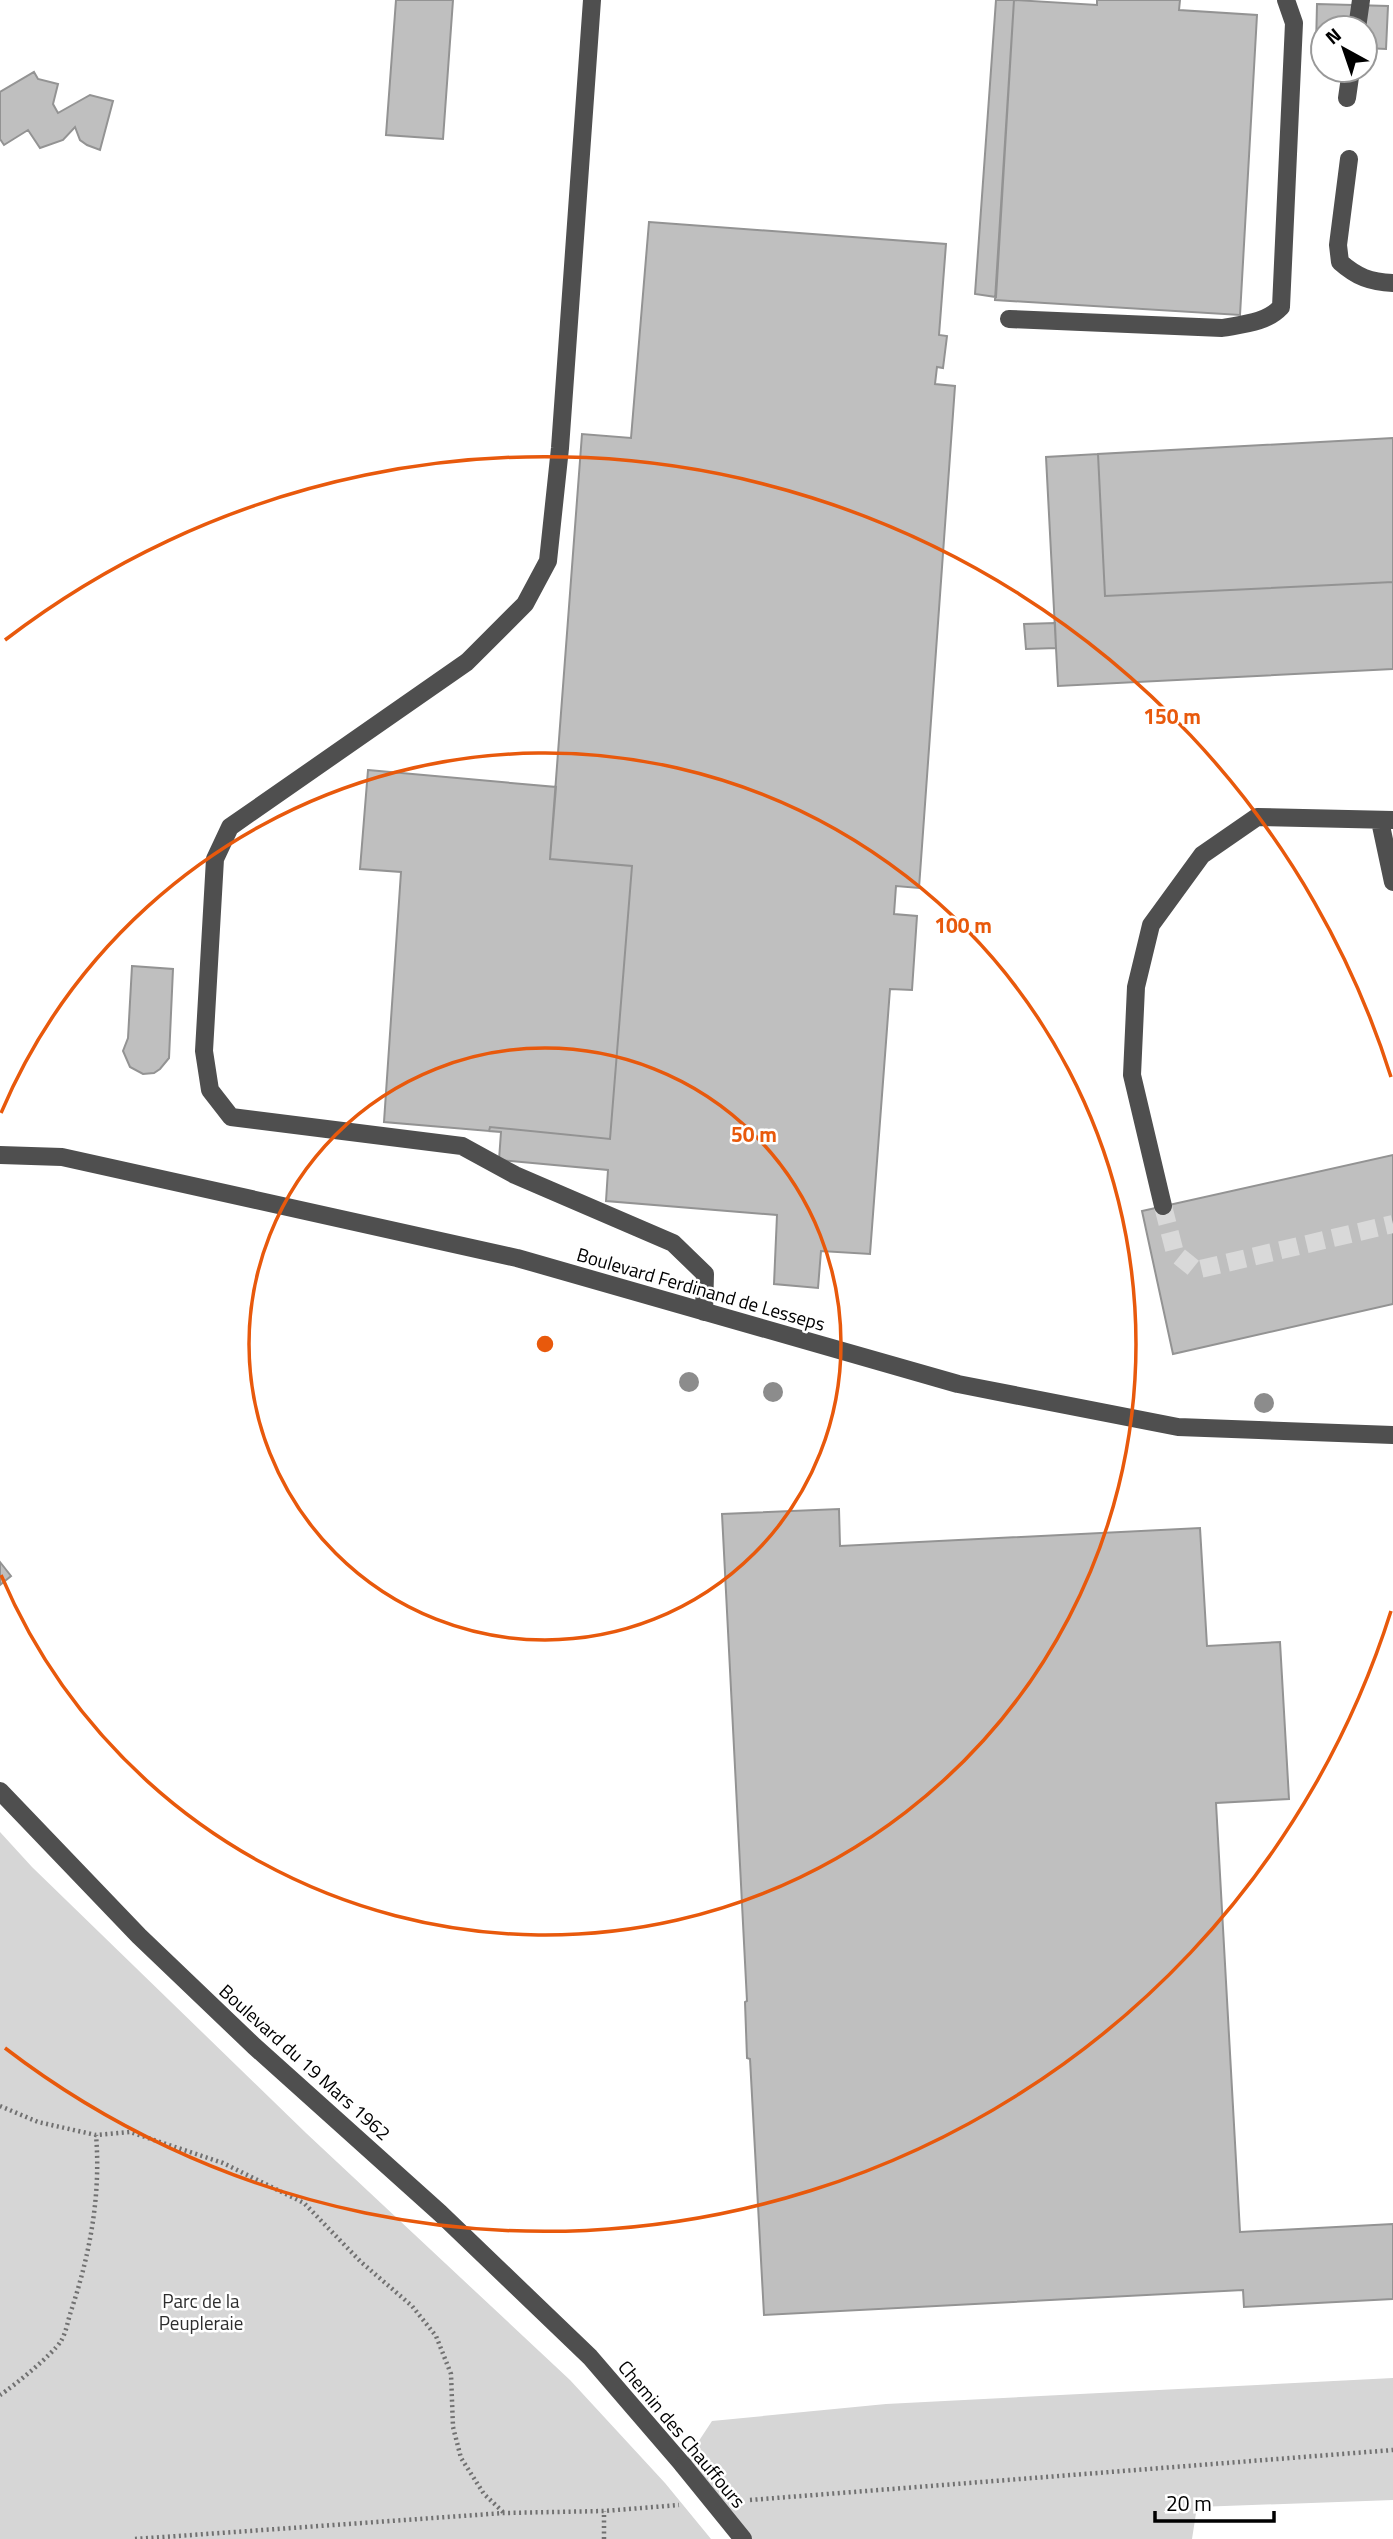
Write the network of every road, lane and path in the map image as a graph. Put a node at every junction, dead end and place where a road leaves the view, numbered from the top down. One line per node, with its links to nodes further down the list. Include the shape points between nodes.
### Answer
1 (593, 0): 12 (street, via 561,448 548,561 526,604 467,662 230,827 215,859 204,1051 210,1090 231,1117 462,1146 516,1175 673,1243 705,1274)
2 (1286, 0): 7 (street, via 1294,23 1281,306 1272,316 1222,328)
3 (1349, 84): 4 (street)
4 (1347, 98)
5 (1349, 159): 6 (street, via 1339,262 1371,282)
6 (1393, 283)
7 (1009, 319)
8 (1387, 820): 9 (street); 11 (street, via 1257,817 1202,855 1151,925 1136,987 1132,1075)
9 (1393, 882)
10 (0, 1155): 12 (street, Boulevard Ferdinand de Lesseps, via 62,1157 517,1258)
11 (1163, 1206)
12 (704, 1312): 13 (street, Boulevard Ferdinand de Lesseps, via 958,1384 1178,1427)
13 (1393, 1435)
14 (0, 1791): 17 (street, Boulevard du 19 Mars 1962, via 148,1946)
15 (0, 2106): 16 (path, via 38,2122)
16 (96, 2135): 18 (path, via 99,2162 94,2216 80,2284 61,2341); 23 (path, via 130,2132 223,2163 304,2203 412,2306 436,2336 451,2374 453,2427 461,2458 484,2494)
17 (590, 2357): 26 (street, Chemin des Chauffours, bridge)
18 (0, 2395)
19 (1393, 2450): 20 (path)
20 (743, 2501)
21 (688, 2505): 22 (path)
22 (604, 2511): 23 (path); 25 (path)
23 (504, 2513): 24 (path)
24 (135, 2539)
25 (604, 2539)
26 (743, 2539)

